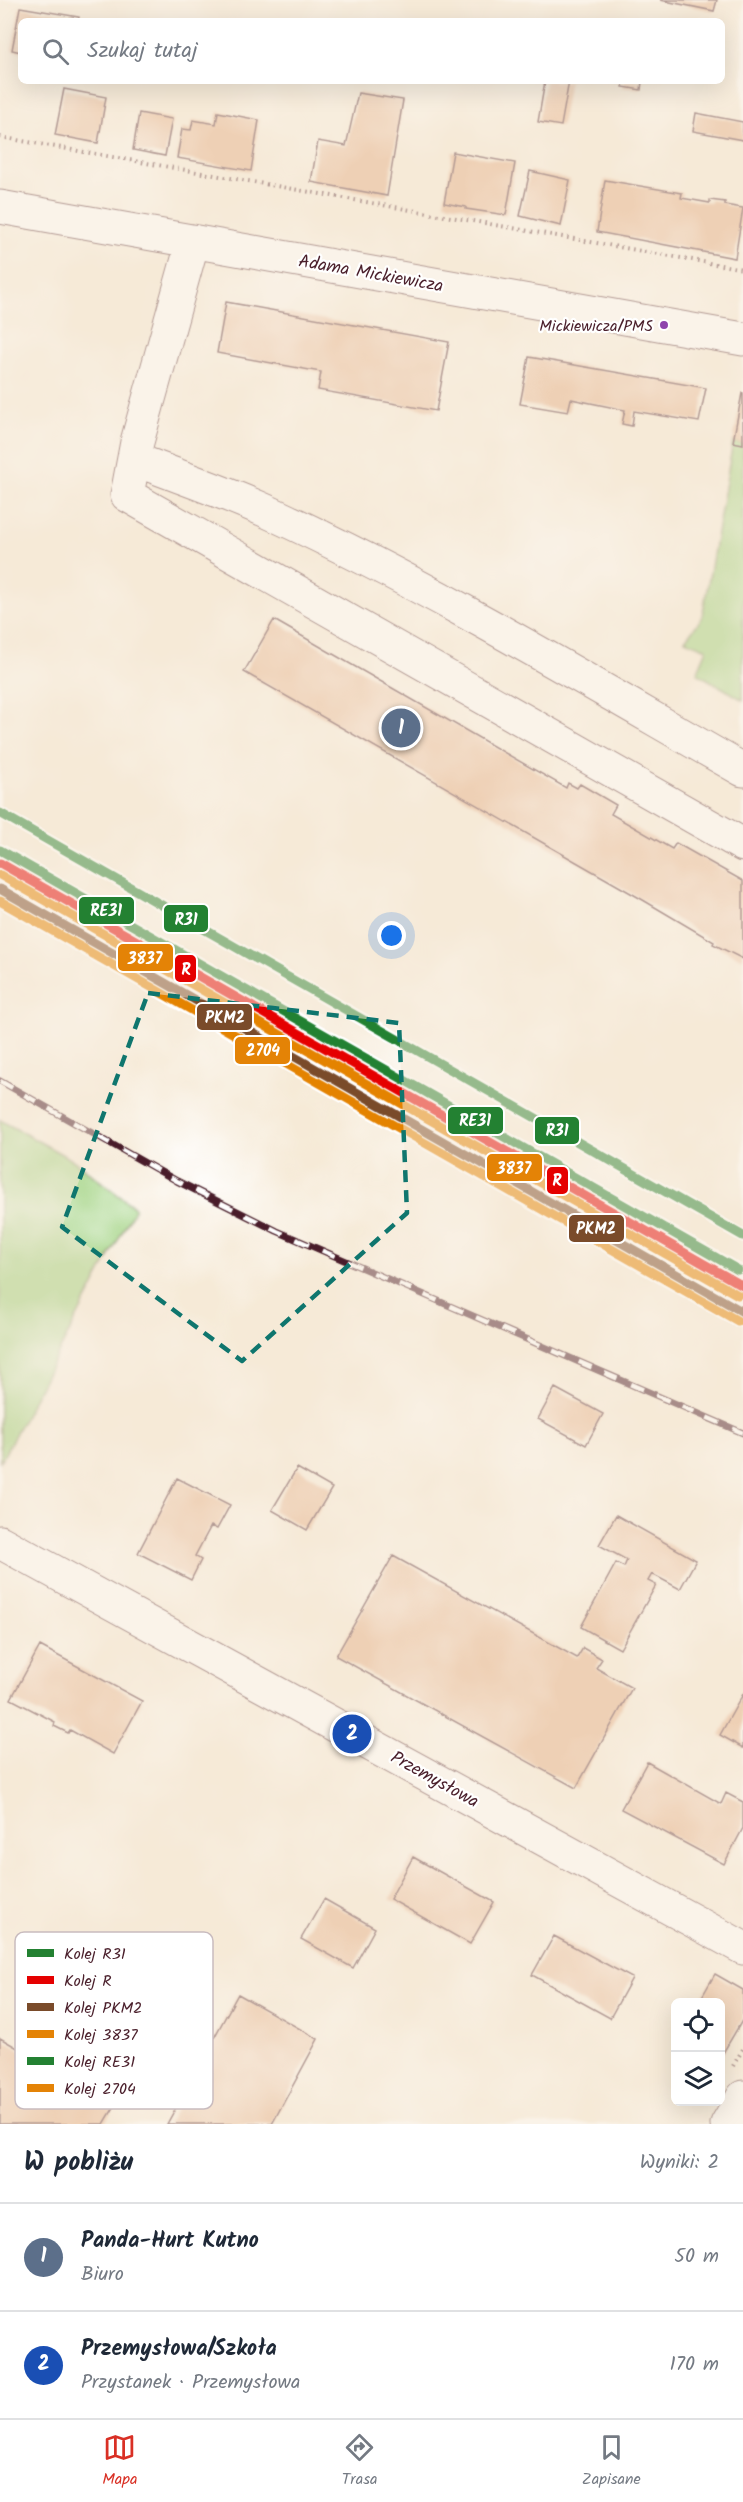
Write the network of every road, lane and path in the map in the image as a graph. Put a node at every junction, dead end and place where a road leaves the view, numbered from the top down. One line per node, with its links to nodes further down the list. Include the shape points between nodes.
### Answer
1 (0, 137): 4 (path)
2 (0, 207): 3 (street, Adama Mickiewicza)
3 (193, 241): 5 (street, Adama Mickiewicza); 6 (street)
4 (743, 269)
5 (743, 339)
6 (134, 459): 7 (street, via 272,513 409,582); 8 (street, via 127,495)
7 (743, 770)
8 (743, 844)
9 (0, 1542): 10 (street, Przemysłowa)
10 (743, 1948)
11 (743, 2097): 12 (street)
12 (727, 2124)

